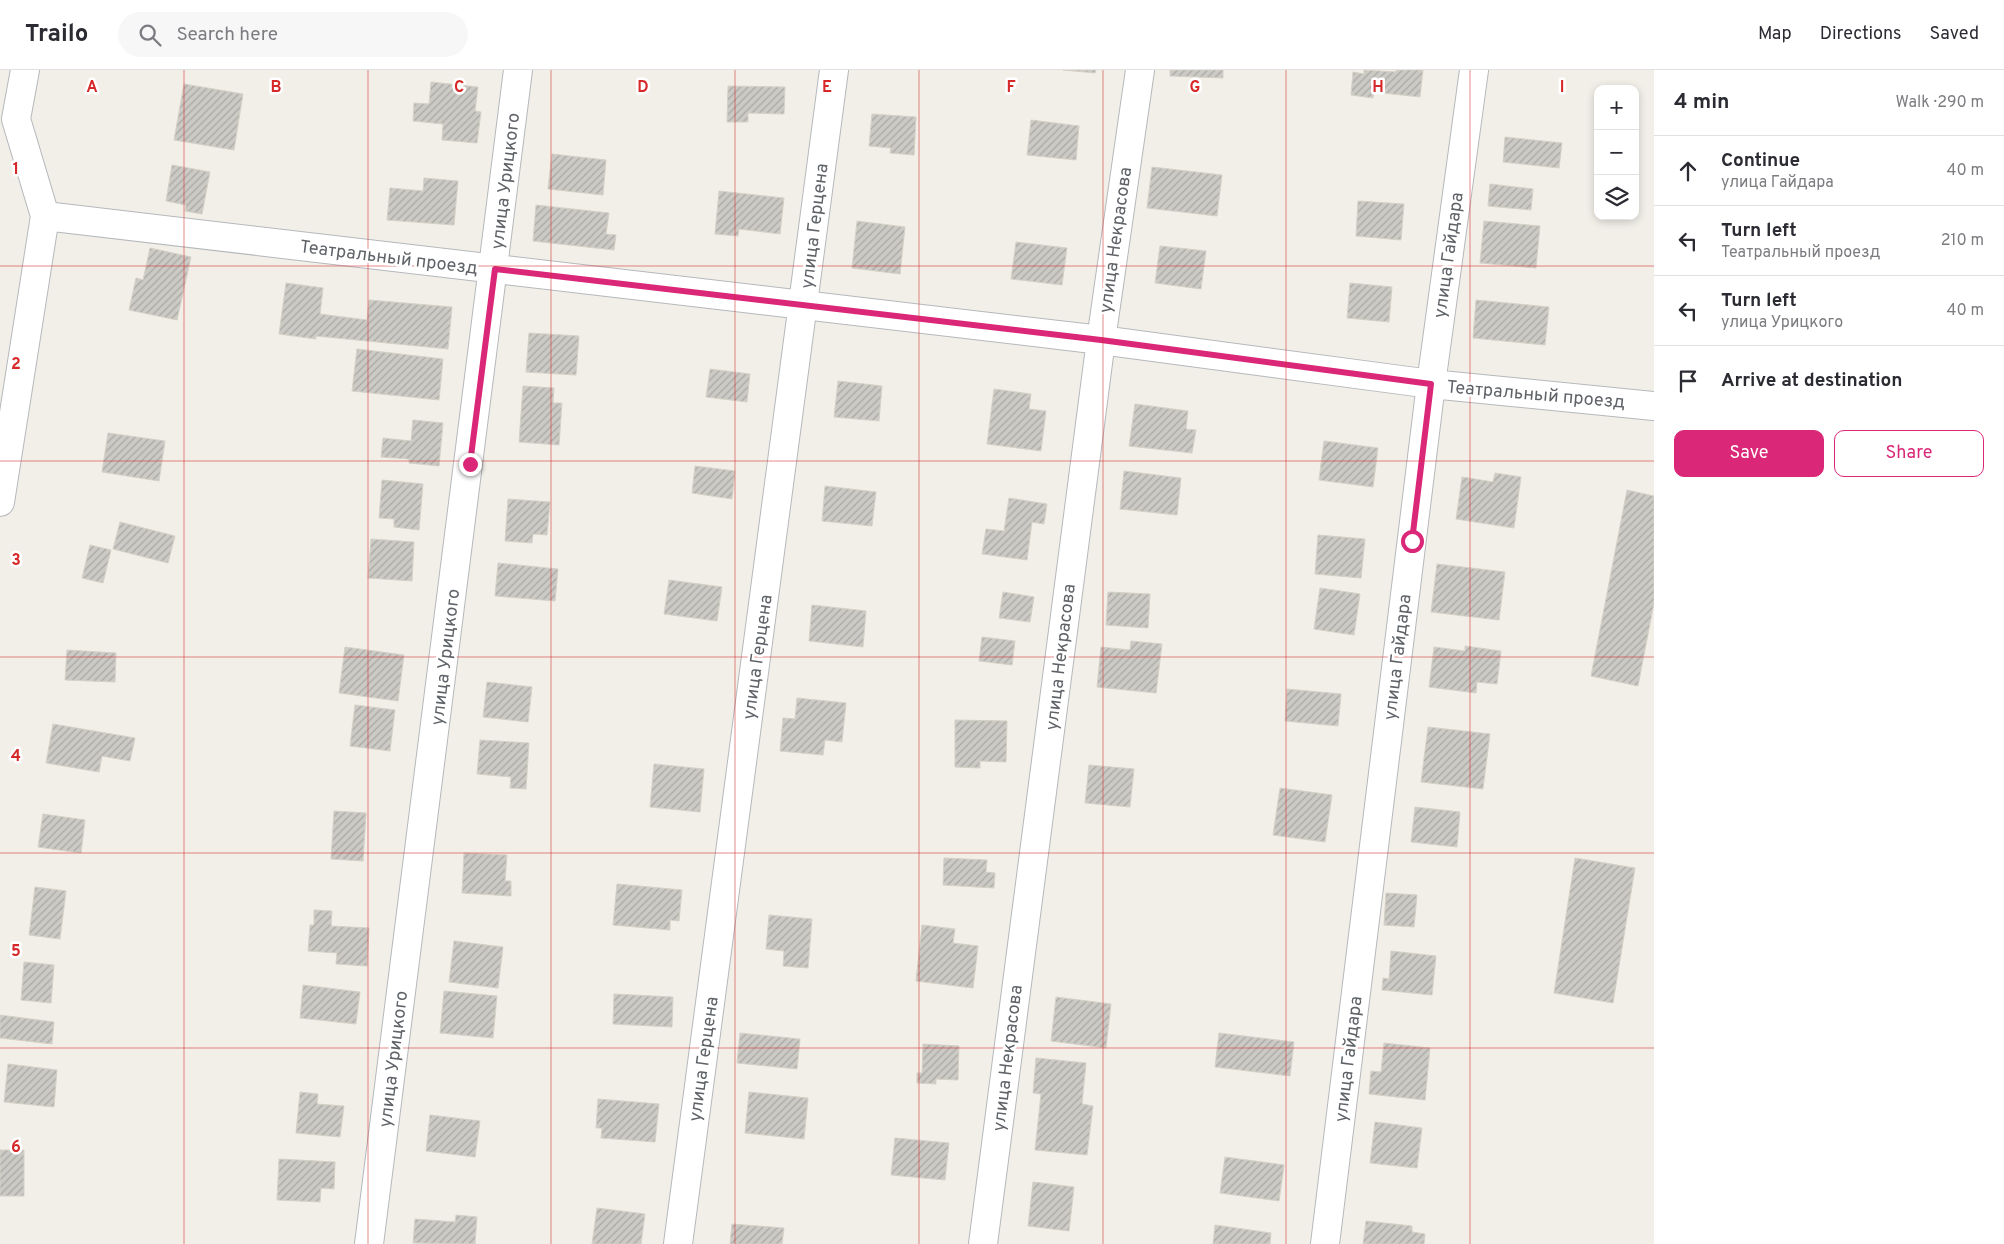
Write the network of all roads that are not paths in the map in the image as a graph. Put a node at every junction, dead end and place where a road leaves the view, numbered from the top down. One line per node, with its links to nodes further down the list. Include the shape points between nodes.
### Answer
1 (25, 70): 6 (street)
2 (518, 70): 8 (street, улица Урицкого)
3 (834, 70): 9 (street, улица Герцена)
4 (1140, 70): 10 (street, улица Некрасова)
5 (1474, 70): 11 (street, улица Гайдара)
6 (8, 118): 7 (street)
7 (45, 216): 8 (street, Театральный проезд); 13 (street)
8 (495, 269): 9 (street, Театральный проезд); 14 (street, улица Урицкого)
9 (803, 306): 10 (street, Театральный проезд); 15 (street, улица Герцена)
10 (1101, 340): 11 (street, Театральный проезд); 16 (street, улица Некрасова)
11 (1431, 384): 12 (street, Театральный проезд); 17 (street, улица Гайдара)
12 (1654, 406)
13 (0, 502)
14 (369, 1244)
15 (678, 1244)
16 (983, 1244)
17 (1325, 1244)

